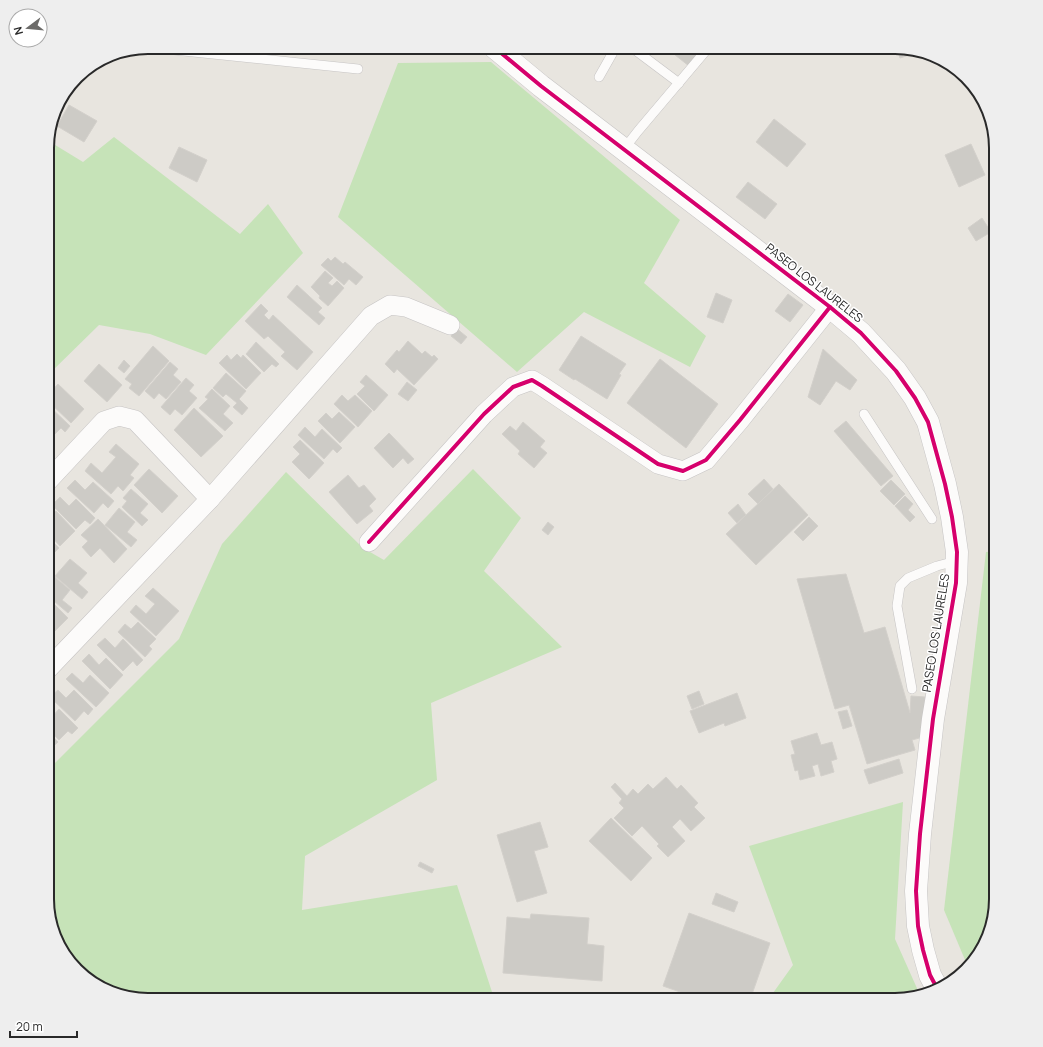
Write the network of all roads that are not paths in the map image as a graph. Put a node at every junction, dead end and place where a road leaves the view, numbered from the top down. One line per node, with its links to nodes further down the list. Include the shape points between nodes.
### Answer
1 (206, 54): 6 (lane)
2 (502, 54): 9 (street, PASEO LOS LAURELES)
3 (612, 54): 7 (lane)
4 (640, 54): 8 (lane)
5 (703, 54): 8 (lane)
6 (358, 69)
7 (599, 77)
8 (679, 83): 9 (lane)
9 (624, 149): 10 (street, PASEO LOS LAURELES)
10 (830, 307): 16 (street, via 706,460 683,471 658,464 532,380 514,387 484,414); 17 (street, PASEO LOS LAURELES, via 861,333 896,371 928,422 945,484 953,524)
11 (450, 325): 14 (street, via 406,308 390,305 371,316)
12 (864, 414): 15 (lane)
13 (54, 475): 14 (street, via 104,421 119,416 135,420)
14 (210, 499): 18 (street)
15 (932, 520)
16 (369, 542)
17 (956, 561): 19 (lane, via 908,578 900,586 897,606); 20 (street, PASEO LOS LAURELES, via 956,583 933,719 916,891 922,950)
18 (54, 663)
19 (912, 689)
20 (935, 984)

